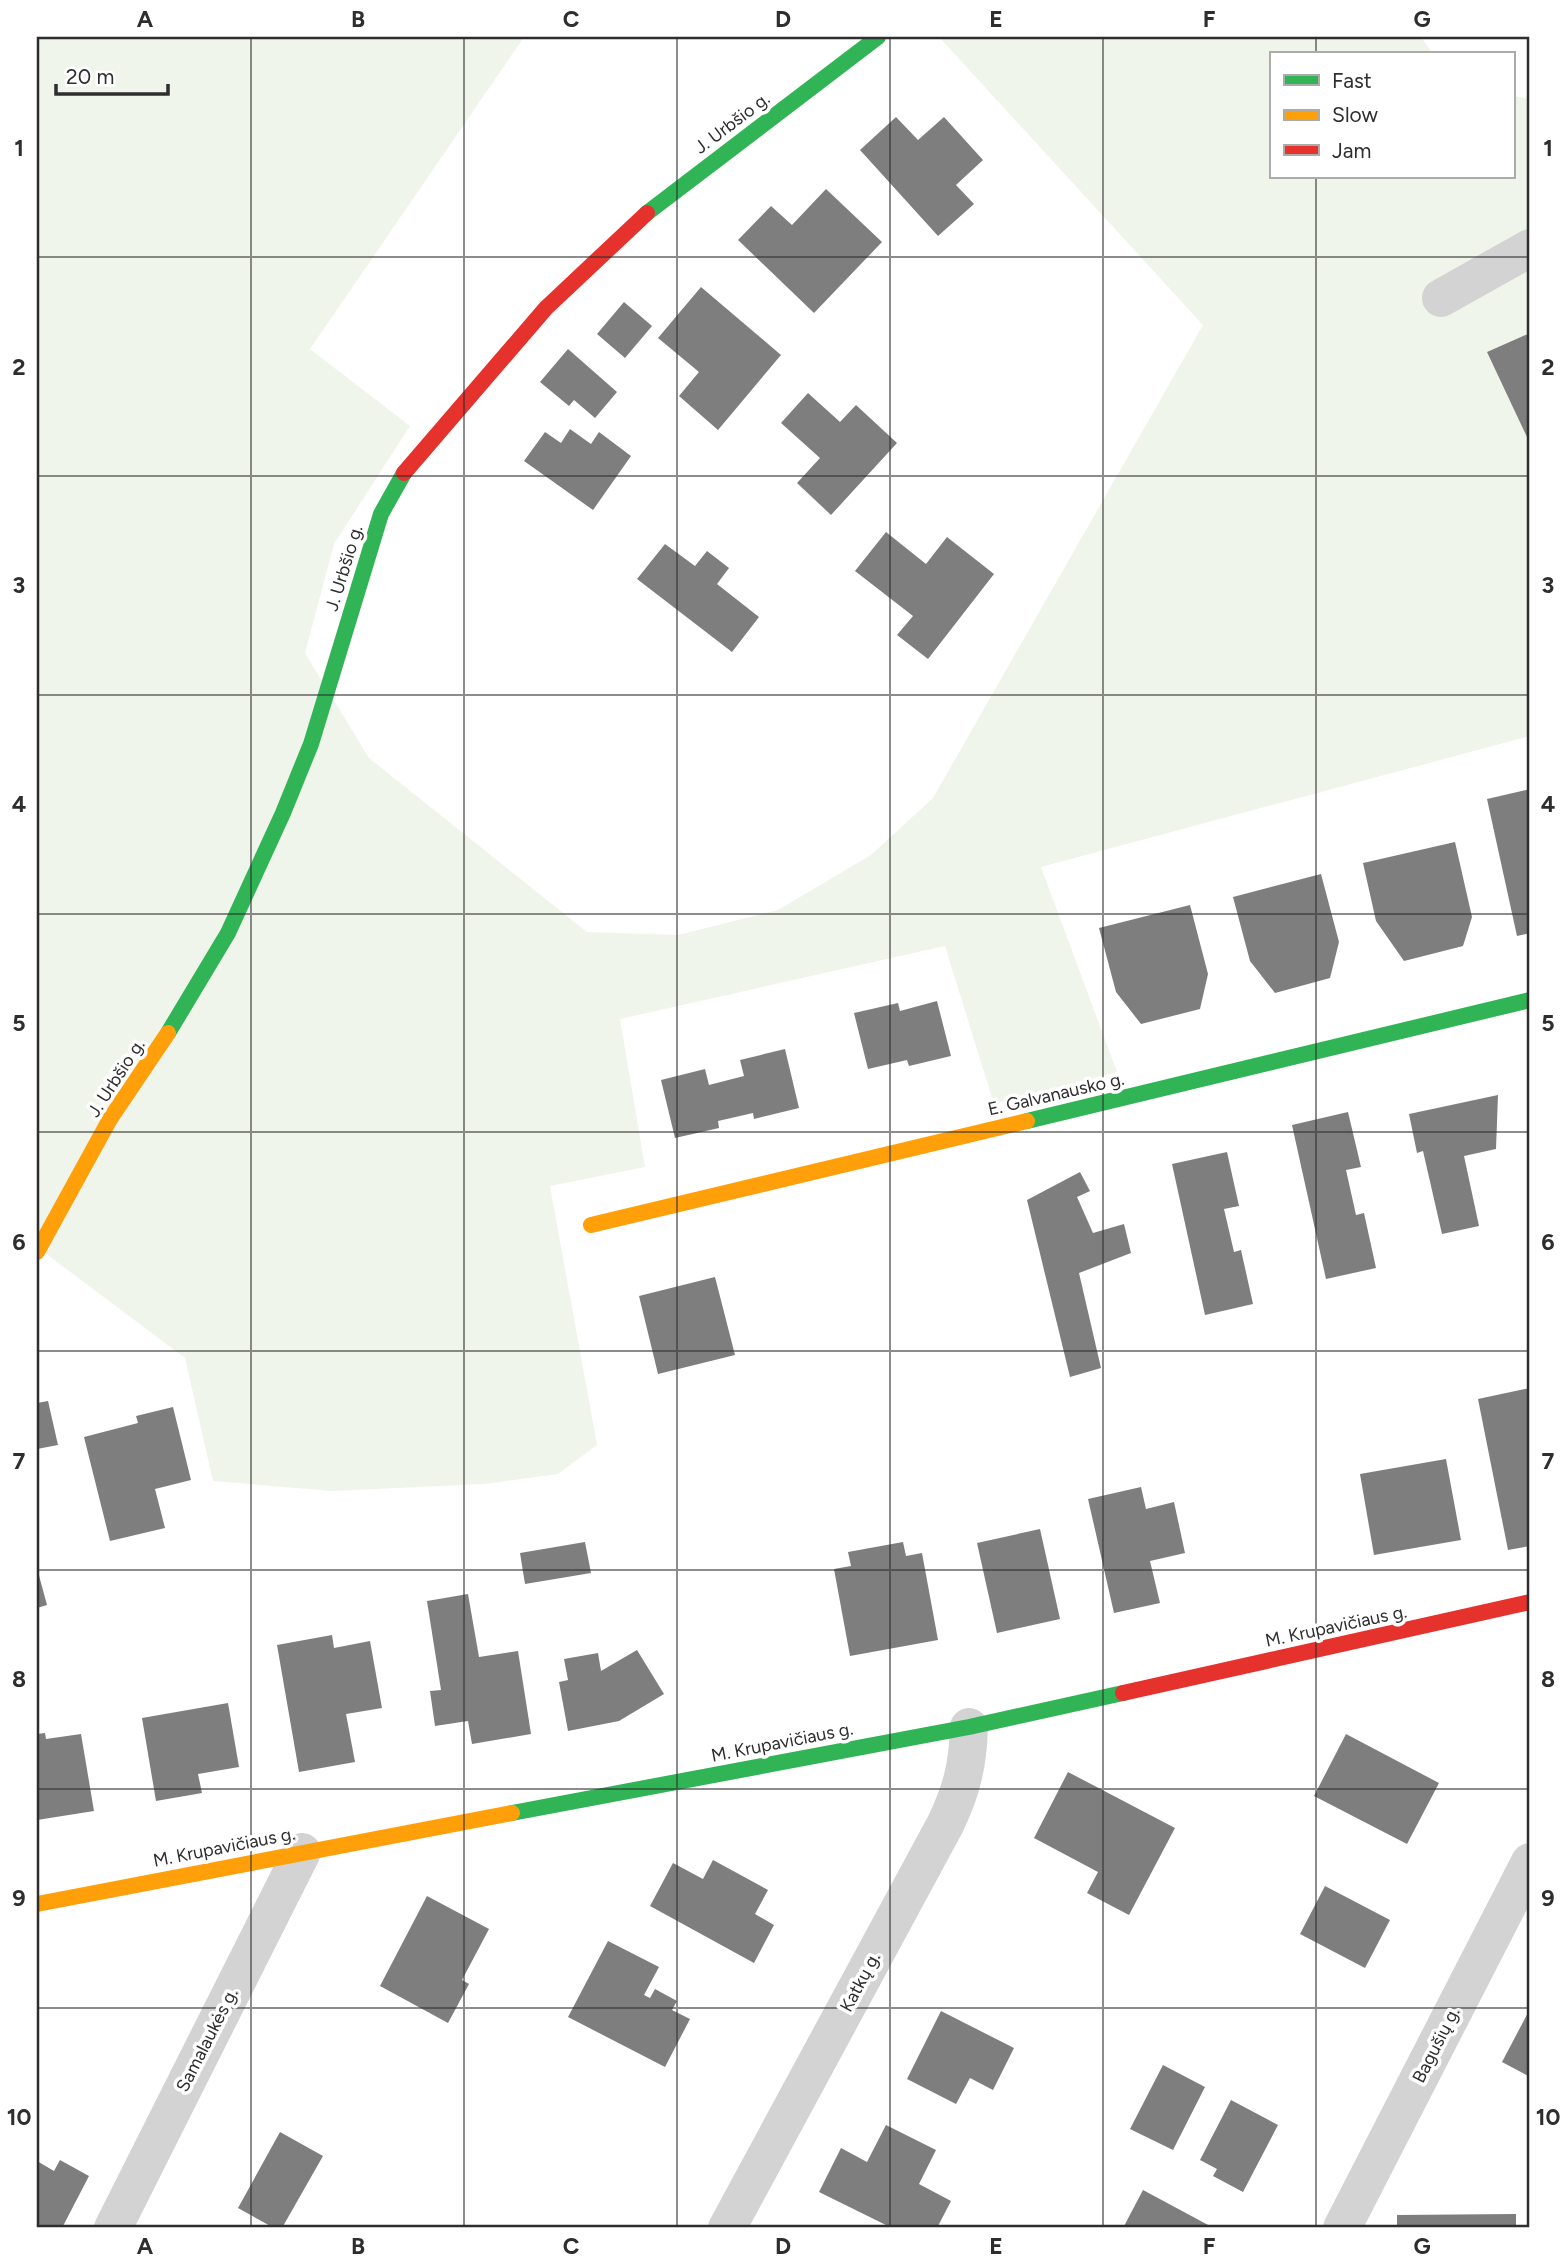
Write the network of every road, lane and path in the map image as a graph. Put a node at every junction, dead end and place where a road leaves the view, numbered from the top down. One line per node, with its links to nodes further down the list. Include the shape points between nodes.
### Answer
1 (878, 37): 6 (street, J. Urbšio g., via 651,209 546,308 402,476 381,514 312,744 233,921 176,1020 110,1119)
2 (1530, 248): 3 (street)
3 (1441, 298)
4 (1530, 1000): 5 (street, E. Galvanausko g.)
5 (591, 1225)
6 (37, 1252)
7 (1530, 1602): 8 (street, M. Krupavičiaus g.)
8 (970, 1727): 9 (street, M. Krupavičiaus g.); 13 (street, Katkų g., via 964,1778 946,1823)
9 (302, 1852): 11 (street, M. Krupavičiaus g.); 12 (street, Samalaukės g.)
10 (1530, 1862): 14 (street, Bagušių g.)
11 (37, 1904)
12 (113, 2228)
13 (727, 2228)
14 (1342, 2228)

